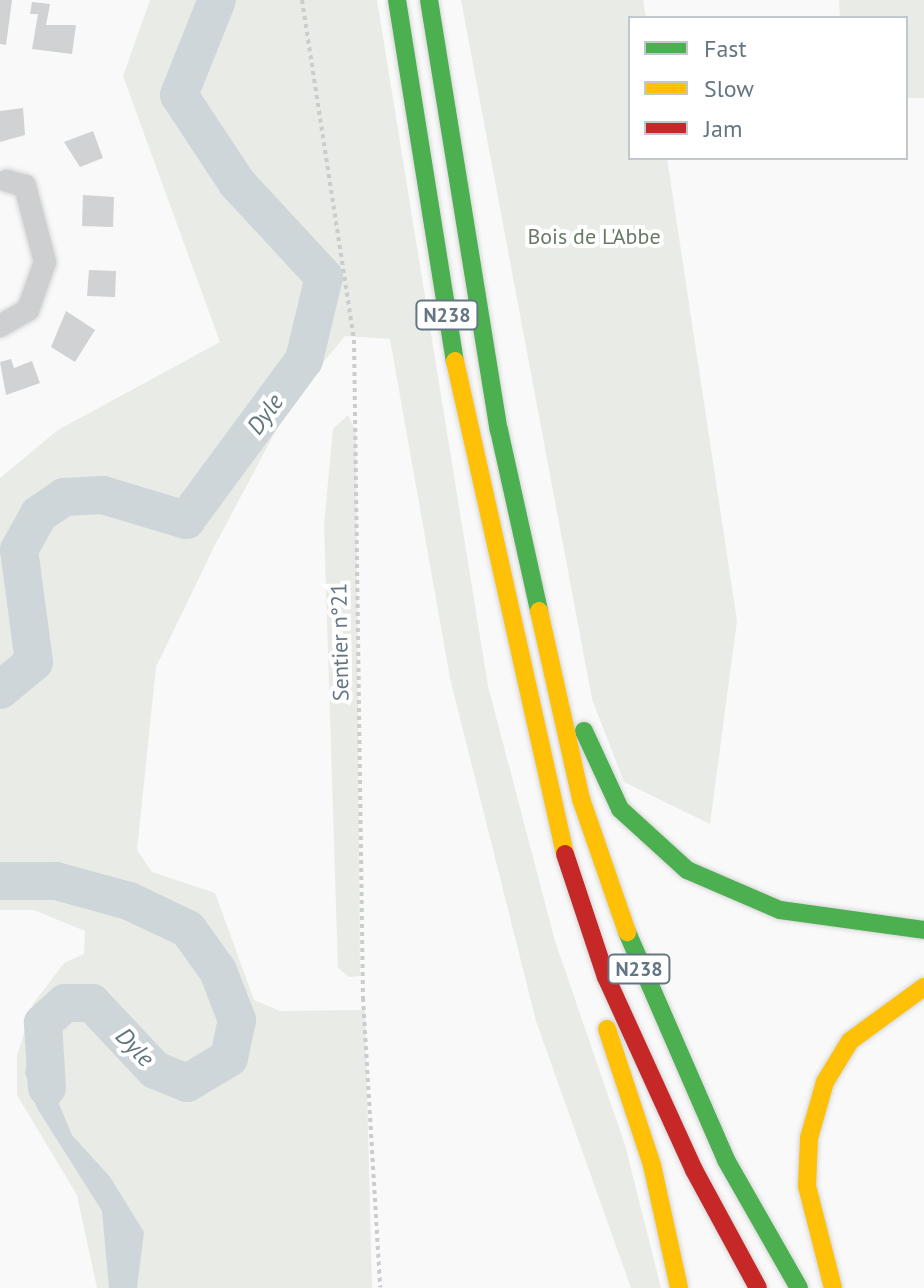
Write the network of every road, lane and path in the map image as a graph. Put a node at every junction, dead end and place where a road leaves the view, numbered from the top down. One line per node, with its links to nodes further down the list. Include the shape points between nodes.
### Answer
1 (302, 0): 10 (path, Sentier n°21, via 354,340 363,998)
2 (397, 0): 8 (highway, N238, via 506,628 550,810)
3 (429, 0): 6 (highway, N238)
4 (7, 181): 5 (street, via 25,186 45,262 28,310)
5 (0, 326)
6 (537, 627): 7 (highway, via 620,809 687,870 780,910); 13 (highway, N238, via 581,799 639,968 726,1160)
7 (924, 930)
8 (606, 977): 11 (highway, via 605,1021 652,1165); 12 (highway, N238, via 694,1170)
9 (924, 987): 14 (highway, via 850,1041 825,1082 809,1138 807,1186)
10 (380, 1288)
11 (679, 1288)
12 (758, 1288)
13 (799, 1288)
14 (833, 1288)

